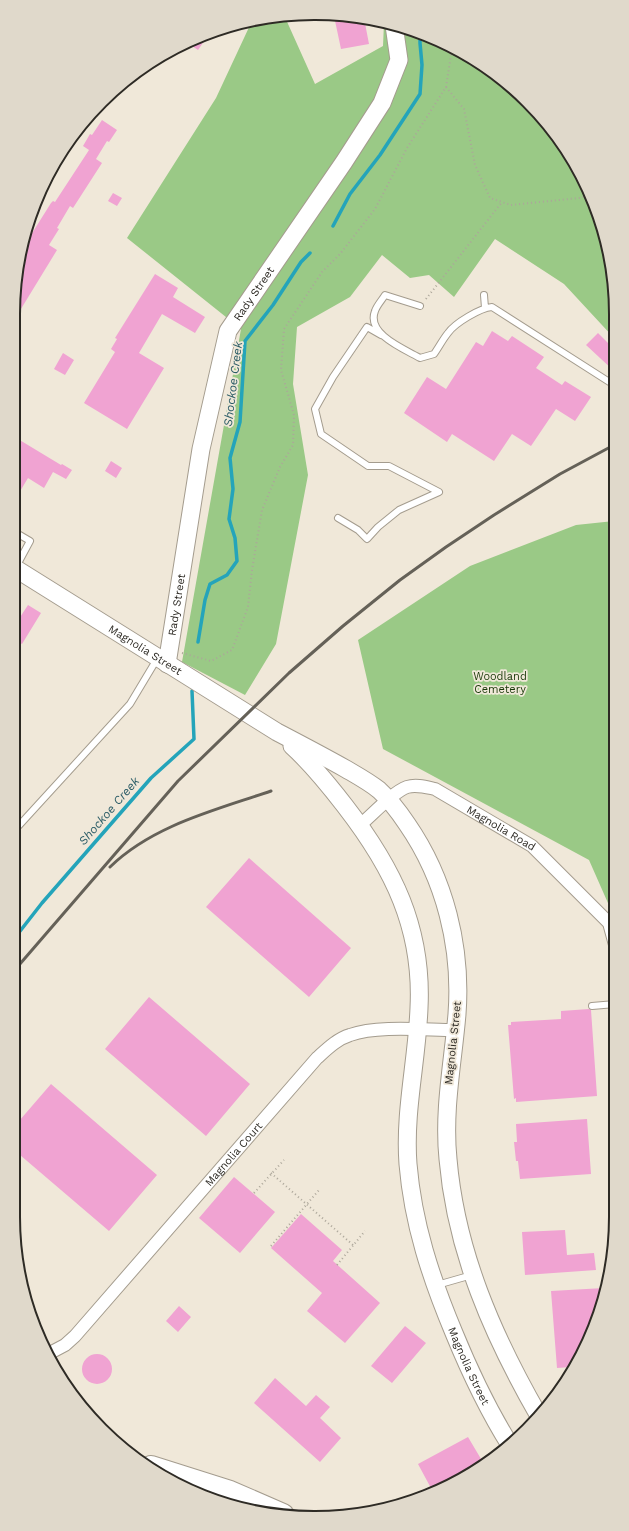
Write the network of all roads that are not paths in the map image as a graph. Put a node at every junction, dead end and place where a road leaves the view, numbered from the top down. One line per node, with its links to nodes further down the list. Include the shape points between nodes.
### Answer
1 (395, 31): 11 (main road, Rady Street, via 399,60 382,103 228,331 201,449)
2 (484, 295): 4 (lane)
3 (420, 306): 5 (lane, via 385,295 375,311 373,321)
4 (485, 308): 5 (lane, via 448,332 434,354 420,358); 6 (lane, via 492,307)
5 (381, 335): 7 (lane, via 367,327 333,377 315,409 322,434 368,466 389,466 440,492 399,510 367,539 358,530)
6 (609, 382)
7 (338, 518)
8 (20, 535): 9 (lane, via 30,541)
9 (20, 557)
10 (20, 571): 11 (main road, Magnolia Street)
11 (165, 657): 12 (main road, Magnolia Street); 14 (lane, via 130,704)
12 (277, 732): 13 (main road, Magnolia Street, via 370,783); 15 (main road, Magnolia Street, via 311,763)
13 (389, 800): 15 (street, Magnolia Road); 16 (street, Magnolia Road, via 401,790 412,786 435,789 532,846); 20 (main road, Magnolia Street, via 413,832 425,854 448,912 458,972)
14 (20, 824)
15 (360, 825): 19 (main road, Magnolia Street, via 393,879 408,917 419,977)
16 (609, 923)
17 (609, 1005): 18 (lane)
18 (592, 1006)
19 (418, 1030): 20 (street, Magnolia Court); 22 (main road, Magnolia Street, via 408,1122 408,1162 418,1227); 23 (street, Magnolia Court, via 368,1030 349,1035 332,1044 317,1058 75,1336)
20 (455, 1030): 21 (main road, Magnolia Street, via 448,1094 447,1156 456,1218)
21 (472, 1275): 22 (lane); 24 (main road, Magnolia Street, via 495,1332)
22 (435, 1286): 25 (main road, Magnolia Street, via 483,1398)
23 (52, 1352)
24 (536, 1411)
25 (507, 1440)
26 (167, 1472): 27 (highway, via 230,1492)
27 (262, 1506)

